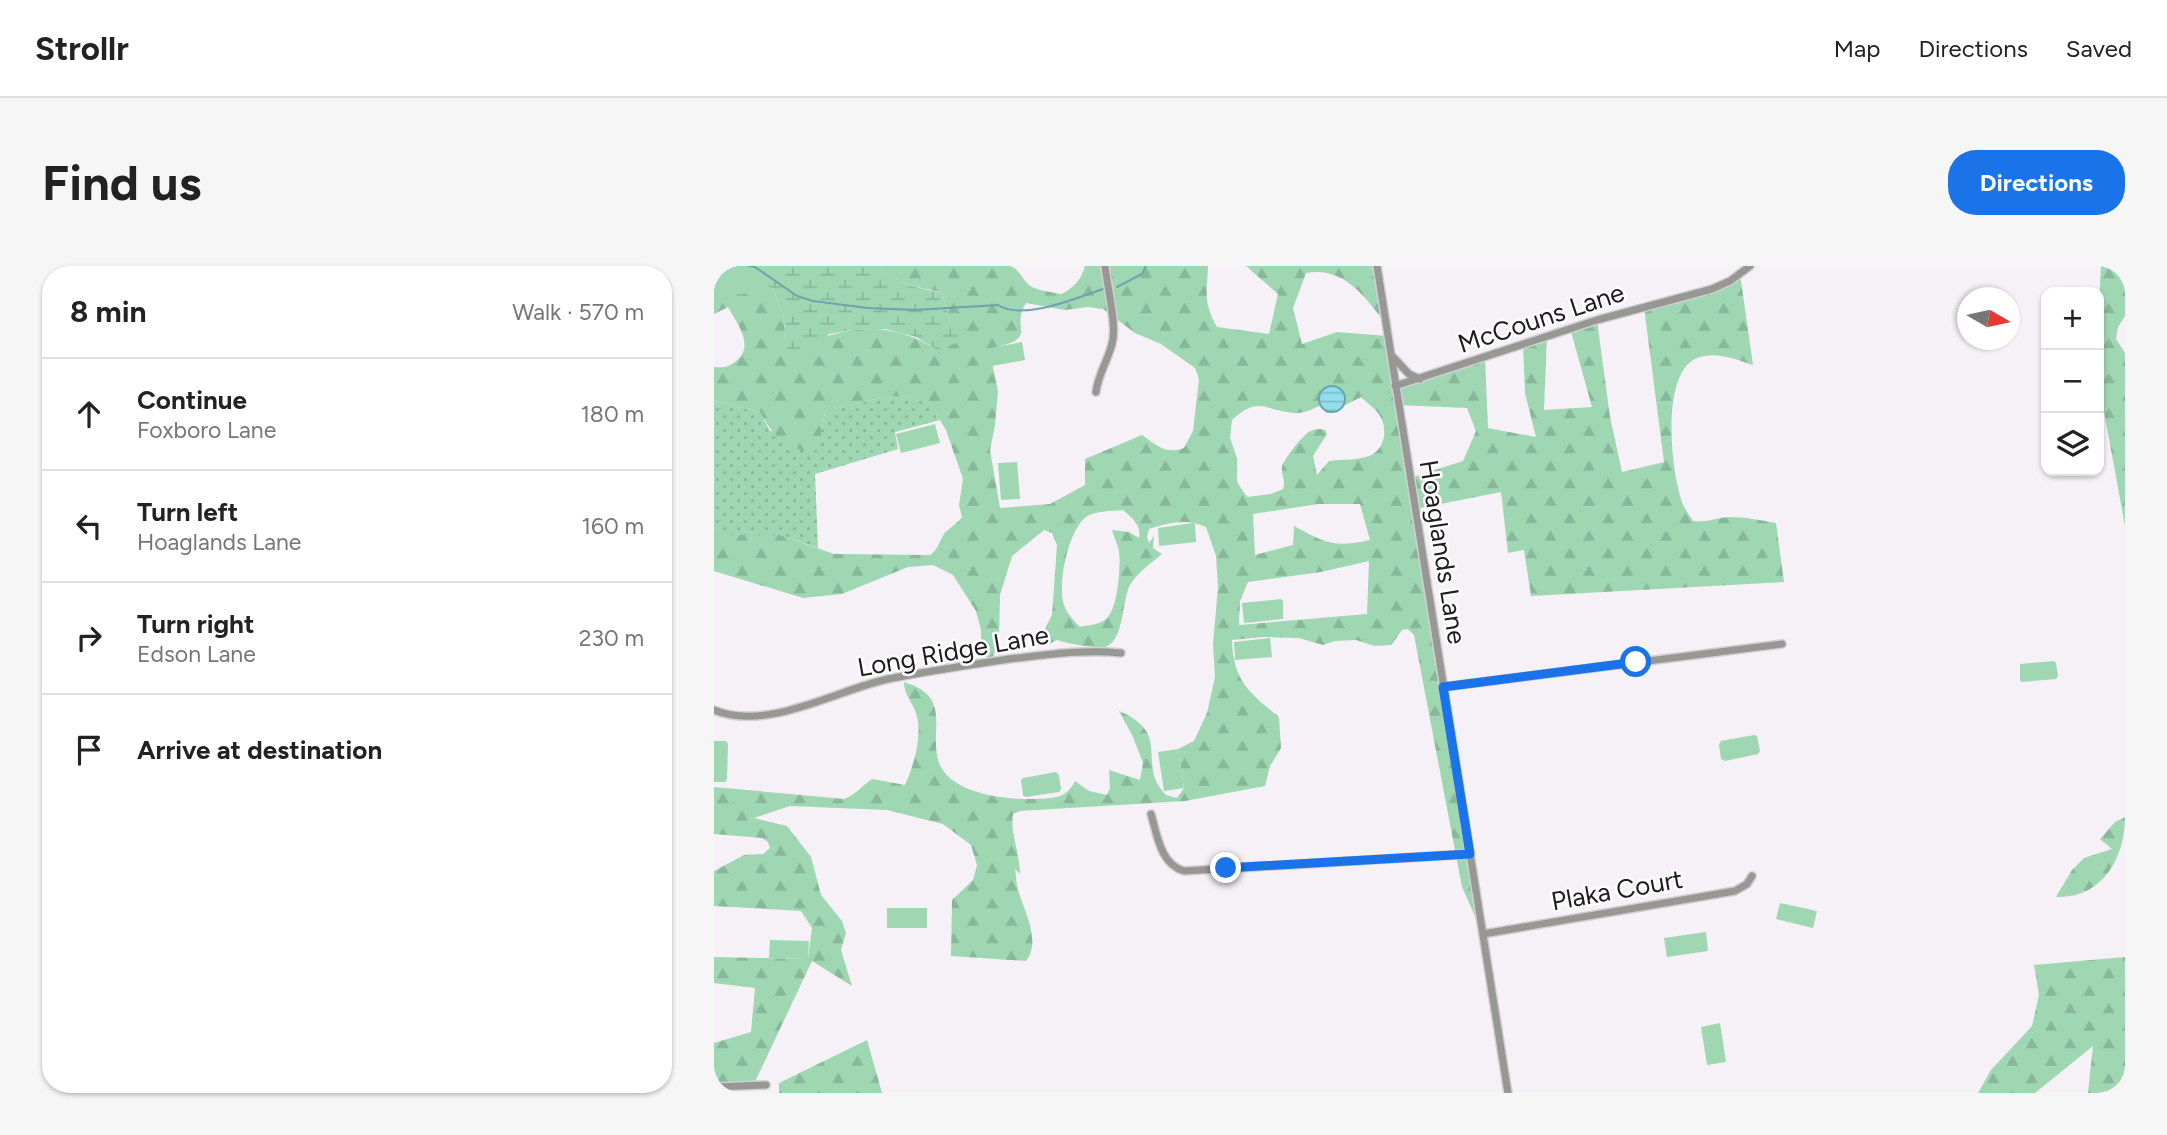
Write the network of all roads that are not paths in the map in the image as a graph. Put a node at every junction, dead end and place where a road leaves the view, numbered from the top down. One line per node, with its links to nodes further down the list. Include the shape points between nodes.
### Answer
1 (1105, 266): 7 (street, via 1114,335)
2 (1377, 266): 4 (street, Hoaglands Lane)
3 (1750, 266): 5 (street, McCouns Lane, via 1712,289 1583,324)
4 (1390, 354): 5 (street, via 1409,374); 6 (street, Hoaglands Lane)
5 (1421, 379): 6 (street, McCouns Lane)
6 (1395, 386): 10 (street, Hoaglands Lane)
7 (1096, 392)
8 (1782, 644): 10 (street)
9 (1121, 653): 11 (street, Long Ridge Lane, via 1043,655 896,677 795,710 758,716)
10 (1443, 687): 13 (street, Hoaglands Lane)
11 (714, 710)
12 (1151, 814): 13 (street, via 1166,859 1184,871)
13 (1470, 854): 15 (street, Hoaglands Lane)
14 (1752, 876): 15 (street, Plaka Court, via 1735,891)
15 (1483, 934): 18 (street, Hoaglands Lane)
16 (766, 1085): 17 (street)
17 (714, 1087)
18 (1508, 1093)

